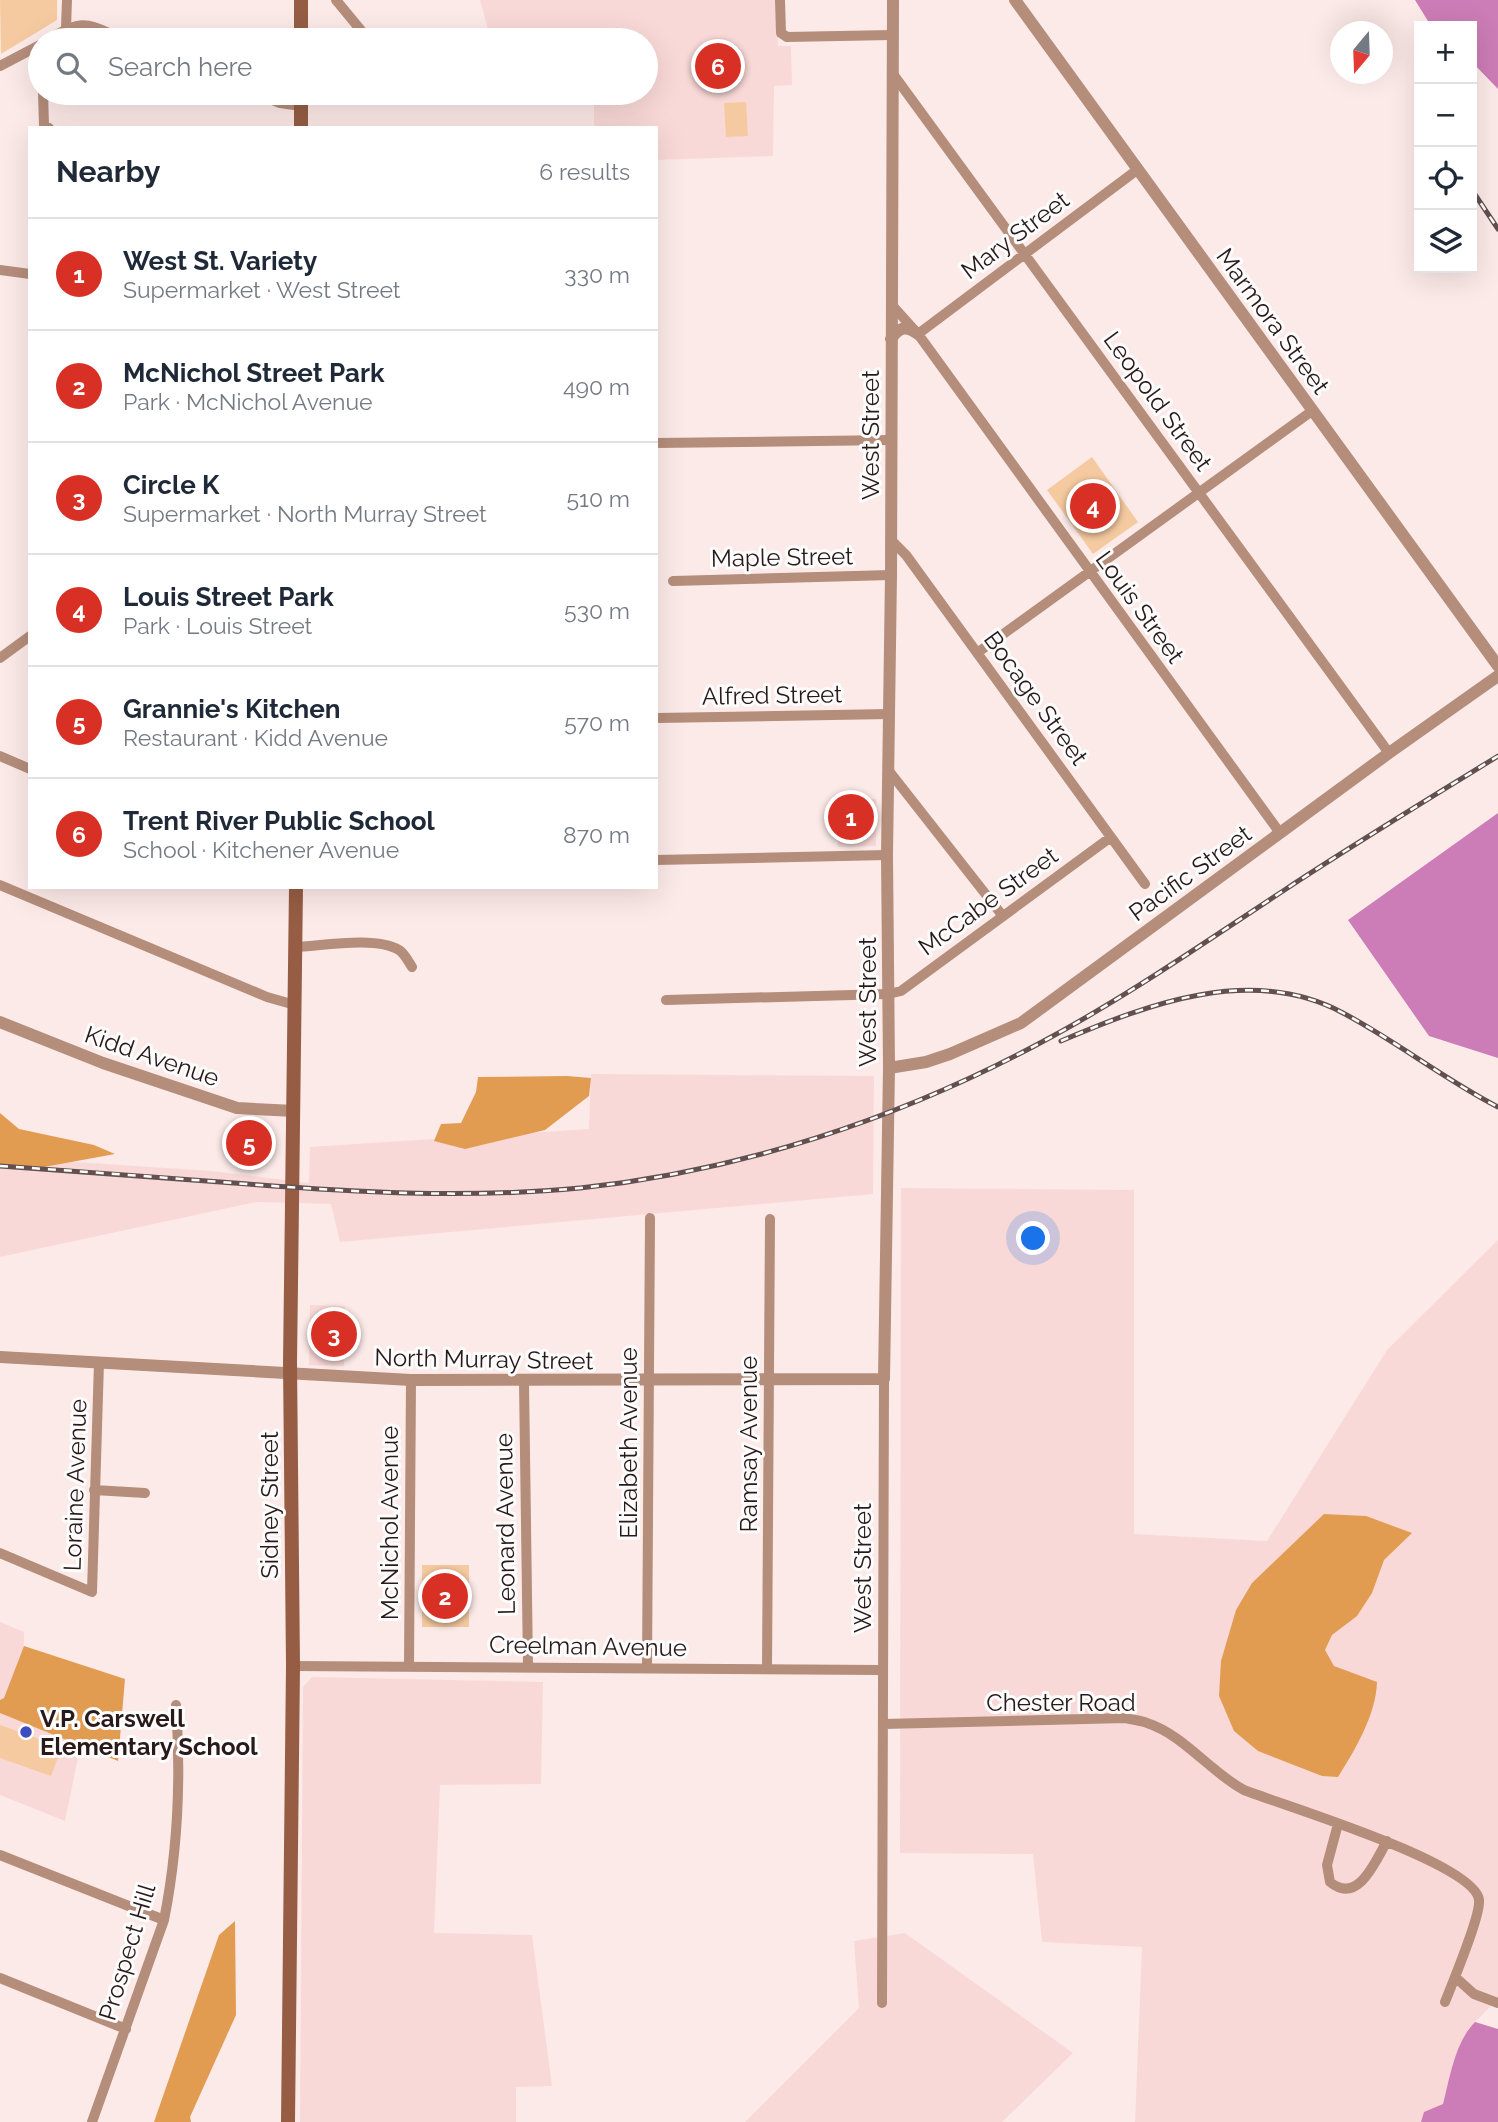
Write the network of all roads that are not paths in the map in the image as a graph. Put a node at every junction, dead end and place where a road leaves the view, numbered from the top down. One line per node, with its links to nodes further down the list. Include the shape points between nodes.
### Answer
1 (67, 0): 8 (street)
2 (301, 0): 10 (main road)
3 (335, 0): 11 (street)
4 (780, 0): 12 (street, via 781,33 787,37)
5 (906, 0): 7 (street)
6 (1015, 0): 20 (street, Marmora Street)
7 (892, 2): 12 (street, West Street)
8 (66, 28): 9 (street, via 84,23)
9 (96, 28)
10 (301, 28)
11 (359, 28)
12 (892, 35): 15 (street, West Street)
13 (28, 51): 14 (street)
14 (0, 66)
15 (893, 74): 21 (street, Leopold Street); 24 (street, West Street)
16 (43, 105): 18 (street)
17 (301, 105): 19 (main road)
18 (45, 126)
19 (300, 126)
20 (1137, 170): 21 (street, Mary Street); 27 (street, Marmora Street)
21 (1024, 254): 25 (street, Mary Street); 30 (street, Leopold Street)
22 (0, 270): 23 (street)
23 (28, 274)
24 (891, 304): 25 (street, Louis Street); 26 (street, West Street)
25 (918, 334): 26 (street, via 904,328); 32 (street, Louis Street)
26 (891, 340): 28 (street, West Street)
27 (1312, 411): 30 (street); 38 (street, Marmora Street)
28 (892, 440): 29 (street); 31 (street, West Street)
29 (658, 443)
30 (1199, 493): 32 (street); 42 (street, Leopold Street)
31 (891, 540): 33 (street, West Street); 36 (street, Bocage Street)
32 (1089, 573): 36 (street); 46 (street, Louis Street)
33 (891, 575): 34 (street, Maple Street); 40 (street, West Street)
34 (673, 581)
35 (28, 637): 37 (street)
36 (977, 653): 47 (street, Bocage Street)
37 (0, 657)
38 (1498, 666)
39 (1498, 676): 42 (street, Pacific Street)
40 (889, 714): 41 (street, Alfred Street); 45 (street, West Street)
41 (658, 718)
42 (1389, 753): 46 (street, Pacific Street)
43 (0, 756): 44 (street)
44 (28, 768)
45 (889, 771): 48 (street, West Street); 53 (street)
46 (1280, 833): 60 (street, Pacific Street, via 1021,1023 950,1054)
47 (1111, 837): 50 (street, Bocage Street); 53 (street, McCabe Street)
48 (887, 855): 49 (street); 56 (street, West Street)
49 (658, 860)
50 (1145, 884)
51 (0, 886): 58 (street)
52 (296, 889): 54 (main road, Sidney Street)
53 (1002, 915): 56 (street, McCabe Street, via 901,991)
54 (295, 947): 55 (street, via 370,943 404,955); 58 (main road, Sidney Street)
55 (412, 967)
56 (888, 994): 57 (street); 60 (street, West Street)
57 (666, 999)
58 (295, 1005): 61 (main road, Sidney Street)
59 (0, 1022): 61 (street, Kidd Avenue, via 237,1108)
60 (889, 1068): 67 (street, West Street)
61 (294, 1111): 66 (main road, Sidney Street)
62 (650, 1217): 69 (street, Elizabeth Avenue)
63 (770, 1219): 70 (street, Ramsay Avenue)
64 (0, 1357): 65 (street, North Murray Street)
65 (99, 1362): 66 (street, North Murray Street); 72 (street, Loraine Avenue)
66 (290, 1374): 68 (street, North Murray Street); 75 (main road, Sidney Street)
67 (884, 1379): 70 (street, North Murray Street); 80 (street, West Street)
68 (411, 1380): 71 (street, North Murray Street); 76 (street, McNichol Avenue)
69 (649, 1381): 70 (street, North Murray Street); 71 (street, North Murray Street); 78 (street, Elizabeth Avenue)
70 (769, 1381): 79 (street, Ramsay Avenue)
71 (524, 1382): 77 (street, Leonard Avenue)
72 (94, 1490): 73 (street); 74 (street, Loraine Avenue, via 92,1592)
73 (145, 1493)
74 (0, 1553)
75 (293, 1665): 76 (street, Creelman Avenue); 94 (main road, Sidney Street)
76 (409, 1666): 77 (street, Creelman Avenue)
77 (528, 1666): 78 (street, Creelman Avenue)
78 (648, 1668): 79 (street, Creelman Avenue)
79 (767, 1669): 80 (street, Creelman Avenue)
80 (882, 1670): 82 (street, West Street)
81 (176, 1705): 86 (street, Prospect Hill, via 177,1805)
82 (883, 1724): 83 (street, Chester Road, via 1125,1718 1168,1733 1235,1785); 90 (street, West Street)
83 (1338, 1824): 84 (street, Chester Road); 84 (street, via 1328,1865 1330,1882 1336,1887 1349,1890 1357,1886)
84 (1387, 1842): 87 (street, Chester Road, via 1456,1875 1478,1894 1478,1909)
85 (0, 1855): 86 (street)
86 (164, 1920): 92 (street, Prospect Hill)
87 (1455, 1977): 89 (street, Chester Road); 91 (street, via 1474,1994)
88 (0, 1978): 92 (street)
89 (1445, 2001)
90 (882, 2003)
91 (1498, 2003)
92 (126, 2029): 93 (street, Prospect Hill)
93 (92, 2122)
94 (288, 2122)

